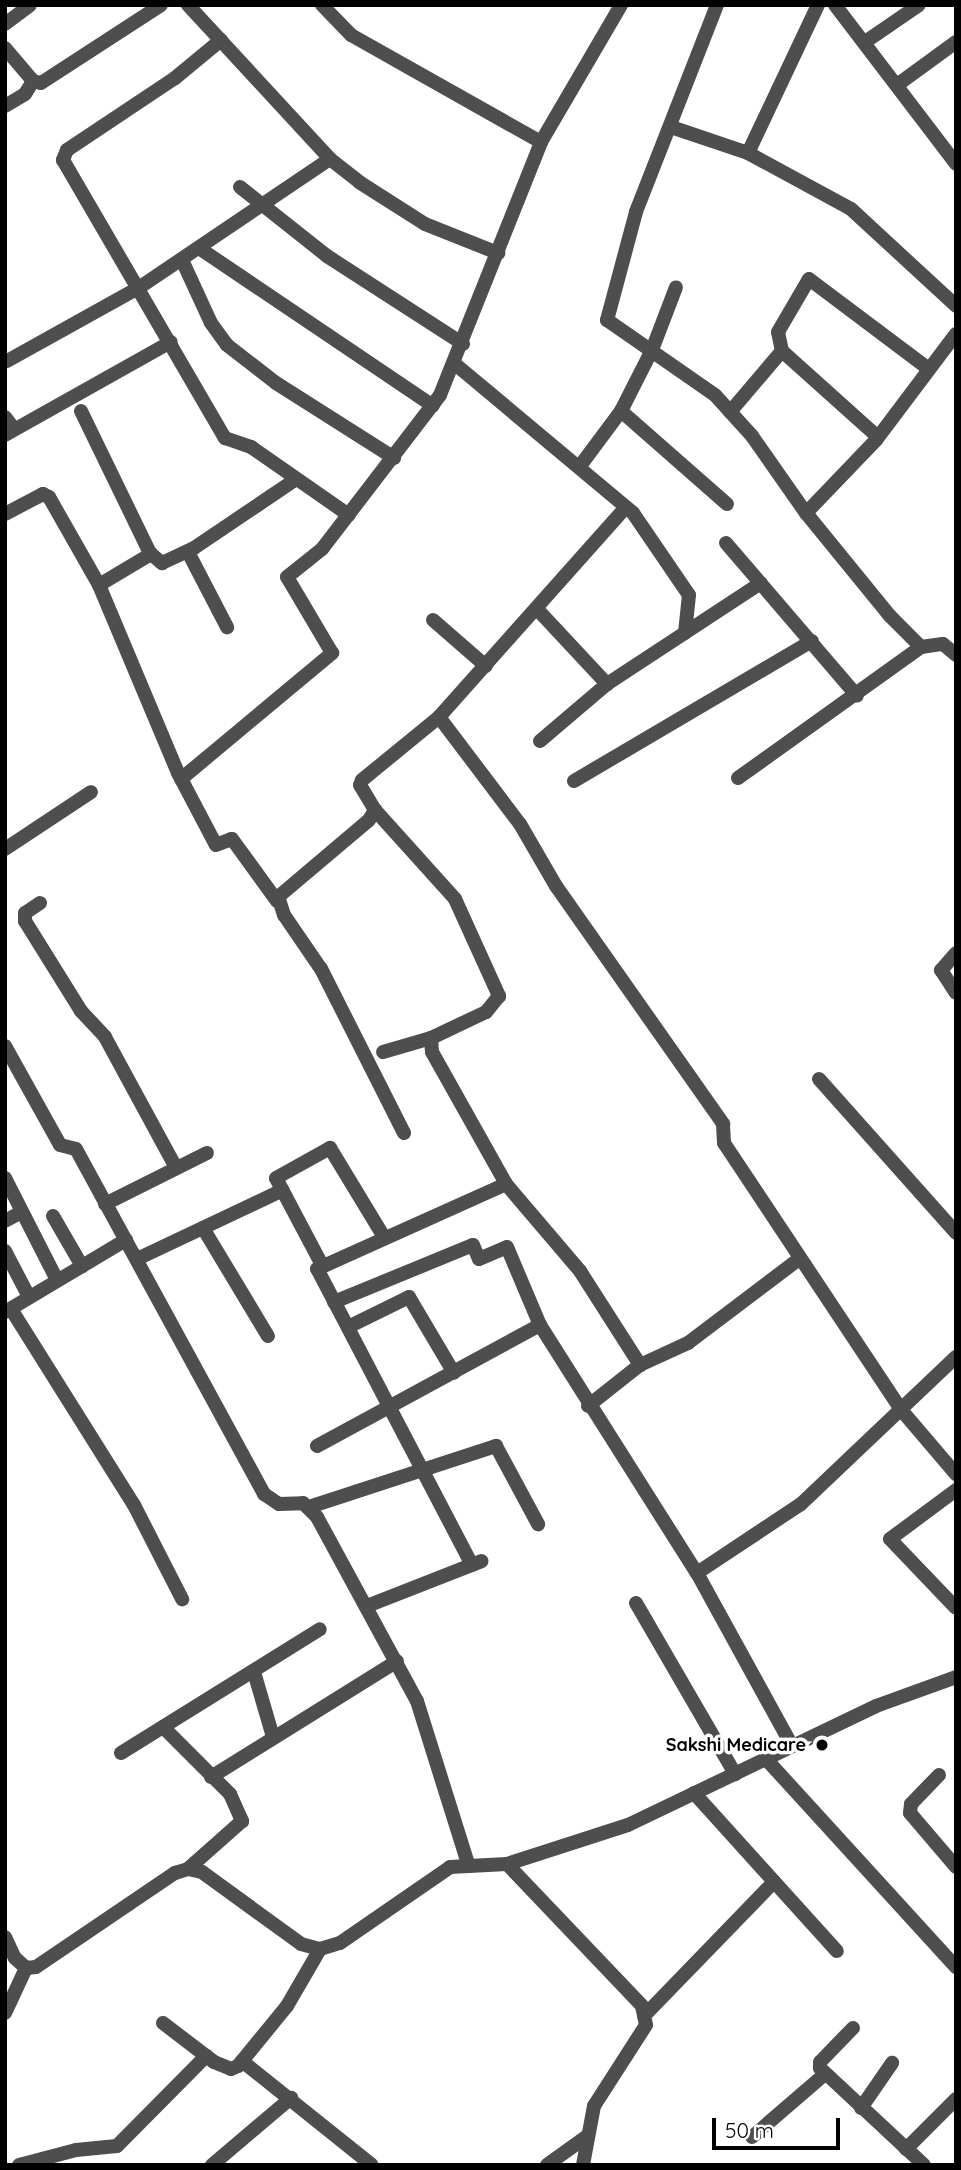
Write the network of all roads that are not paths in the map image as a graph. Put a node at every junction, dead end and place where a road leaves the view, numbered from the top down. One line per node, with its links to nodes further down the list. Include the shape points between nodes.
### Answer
1 (30, 5): 10 (street)
2 (161, 5): 15 (street, via 41,83)
3 (188, 5): 11 (street)
4 (322, 5): 19 (street, via 351,35)
5 (621, 5): 19 (street)
6 (717, 5): 18 (street)
7 (818, 5): 20 (street)
8 (835, 5): 12 (street)
9 (919, 5): 12 (street)
10 (5, 24)
11 (221, 40): 21 (street); 28 (street, via 63,155 66,169)
12 (865, 42): 16 (street)
13 (956, 42): 16 (street)
14 (5, 48): 15 (street)
15 (33, 81): 17 (street, via 25,94)
16 (897, 85): 22 (street)
17 (5, 106)
18 (671, 127): 20 (street); 34 (street, via 636,212 607,320)
19 (541, 142): 26 (street)
20 (748, 153): 30 (street, via 851,209)
21 (330, 159): 24 (street); 26 (street, via 425,224)
22 (956, 164)
23 (240, 187): 24 (street)
24 (260, 203): 25 (street); 33 (street, via 327,256)
25 (199, 248): 27 (street); 39 (street)
26 (498, 253): 33 (street)
27 (182, 260): 28 (street); 46 (street, via 211,323 227,345 276,383)
28 (140, 287): 32 (street); 36 (street)
29 (676, 287): 34 (street)
30 (956, 306)
31 (955, 336): 38 (street)
32 (171, 342): 44 (street); 48 (street, via 225,438 251,447)
33 (463, 344): 37 (street)
34 (652, 350): 41 (street); 42 (street, via 715,395)
35 (782, 351): 38 (street, via 778,332 808,279); 42 (street); 45 (street)
36 (7, 361)
37 (455, 364): 39 (street); 47 (street)
38 (929, 369): 45 (street)
39 (433, 406): 46 (street)
40 (81, 411): 56 (street)
41 (621, 411): 47 (street); 49 (street)
42 (730, 412): 51 (street)
43 (5, 416): 44 (street)
44 (9, 432)
45 (878, 437): 51 (street)
46 (394, 458): 53 (street)
47 (580, 466): 50 (street)
48 (295, 480): 53 (street); 55 (street)
49 (727, 504)
50 (626, 507): 59 (street); 62 (street, via 669,561 689,596)
51 (806, 513): 64 (street, via 859,583)
52 (5, 514): 58 (street, via 43,494 49,497)
53 (349, 515): 72 (street, via 311,560 287,577 332,653)
54 (726, 543): 57 (street)
55 (188, 552): 56 (street, via 162,563); 61 (street)
56 (151, 554): 58 (street)
57 (761, 583): 62 (street); 63 (street)
58 (99, 585): 72 (street)
59 (537, 609): 66 (street); 67 (street)
60 (433, 620): 66 (street)
61 (227, 627)
62 (685, 633): 67 (street)
63 (812, 640): 68 (street); 73 (street)
64 (921, 647): 65 (street, via 943,644); 68 (street)
65 (956, 655)
66 (486, 666): 69 (street)
67 (607, 684): 70 (street)
68 (857, 696): 71 (street)
69 (439, 717): 75 (street, via 362,780 360,785); 101 (street, via 520,824 556,886 723,1124 724,1143)
70 (540, 741)
71 (738, 778)
72 (181, 779): 77 (street, via 216,845 232,839)
73 (574, 781)
74 (91, 792): 76 (street)
75 (375, 810): 77 (street); 81 (street, via 455,899 499,996 486,1012)
76 (5, 849)
77 (277, 901): 85 (street, via 317,961)
78 (40, 903): 87 (street, via 23,915 24,921 81,1011 105,1037)
79 (956, 953): 80 (street, via 941,970)
80 (956, 993)
81 (431, 1038): 83 (street); 89 (street, via 432,1052)
82 (5, 1046): 91 (street, via 60,1145 76,1149)
83 (383, 1052)
84 (819, 1079): 96 (street)
85 (404, 1133)
86 (206, 1153): 87 (street)
87 (176, 1168): 91 (street)
88 (5, 1178): 92 (street)
89 (506, 1184): 97 (street); 114 (street, via 580,1271)
90 (282, 1190): 95 (street); 97 (street, via 276,1178 330,1148); 102 (street)
91 (105, 1204): 98 (street)
92 (22, 1212): 94 (street); 104 (street)
93 (54, 1216): 103 (street)
94 (5, 1221)
95 (204, 1228): 100 (street); 112 (street)
96 (956, 1233)
97 (384, 1237): 102 (street)
98 (126, 1240): 100 (street); 103 (street)
99 (5, 1251): 106 (street)
100 (137, 1259): 123 (street, via 264,1494 279,1504 297,1502)
101 (799, 1259): 114 (street, via 688,1343); 118 (street)
102 (322, 1265): 107 (street, via 318,1272)
103 (82, 1266): 104 (street)
104 (57, 1280): 106 (street)
105 (384, 1282): 107 (street); 108 (street); 110 (street, via 473,1245 478,1259 507,1247)
106 (29, 1297): 109 (street)
107 (334, 1302): 111 (street)
108 (394, 1304): 111 (street); 115 (street, via 409,1297)
109 (8, 1311): 127 (street, via 134,1505)
110 (540, 1325): 115 (street); 117 (street)
111 (348, 1327): 116 (street)
112 (268, 1336)
113 (956, 1357): 118 (street)
114 (640, 1365): 117 (street)
115 (454, 1373): 116 (street)
116 (392, 1406): 119 (street); 120 (street)
117 (588, 1406): 125 (street)
118 (903, 1412): 121 (street); 125 (street, via 792,1511)
119 (317, 1446)
120 (424, 1470): 123 (street); 124 (street, via 496,1446); 129 (street, via 477,1563)
121 (956, 1474)
122 (956, 1490): 126 (street, via 890,1539)
123 (309, 1507): 129 (street)
124 (538, 1524)
125 (697, 1573): 136 (street)
126 (952, 1598)
127 (182, 1599)
128 (636, 1603): 139 (street)
129 (367, 1606): 131 (street)
130 (320, 1629): 132 (street)
131 (397, 1661): 135 (street); 143 (street, via 417,1700)
132 (254, 1672): 134 (street); 135 (street)
133 (956, 1677): 136 (street, via 876,1706)
134 (163, 1727): 137 (street); 141 (street)
135 (273, 1737): 141 (street)
136 (792, 1746): 138 (street)
137 (121, 1753)
138 (766, 1759): 139 (street); 151 (street)
139 (735, 1774): 142 (street)
140 (939, 1775): 145 (street, via 911,1804 910,1813)
141 (211, 1777): 146 (street, via 230,1794 242,1821)
142 (694, 1793): 144 (street, via 628,1825); 147 (street)
143 (468, 1864): 144 (street); 149 (street, via 432,1875 340,1943)
144 (507, 1864): 154 (street, via 631,1992)
145 (956, 1867)
146 (188, 1869): 149 (street, via 202,1872 300,1944); 152 (street, via 174,1873 47,1962)
147 (774, 1882): 150 (street); 154 (street)
148 (5, 1937): 152 (street)
149 (320, 1949): 158 (street, via 287,2006)
150 (837, 1951)
151 (956, 1967)
152 (26, 1968): 153 (street)
153 (5, 2013)
154 (644, 2016): 164 (street, via 646,2025 635,2045 594,2106)
155 (163, 2023): 157 (street)
156 (853, 2028): 160 (street, via 820,2062)
157 (206, 2056): 158 (street, via 231,2069); 168 (street, via 117,2146 76,2150)
158 (242, 2061): 161 (street)
159 (892, 2063): 163 (street)
160 (825, 2074): 163 (street); 165 (street)
161 (291, 2098): 167 (street); 169 (street)
162 (956, 2099): 166 (street)
163 (861, 2108): 166 (street)
164 (586, 2137): 170 (street); 171 (street)
165 (752, 2137)
166 (906, 2149): 172 (street)
167 (218, 2163)
168 (19, 2165)
169 (372, 2165)
170 (547, 2165)
171 (583, 2165)
172 (924, 2165)

